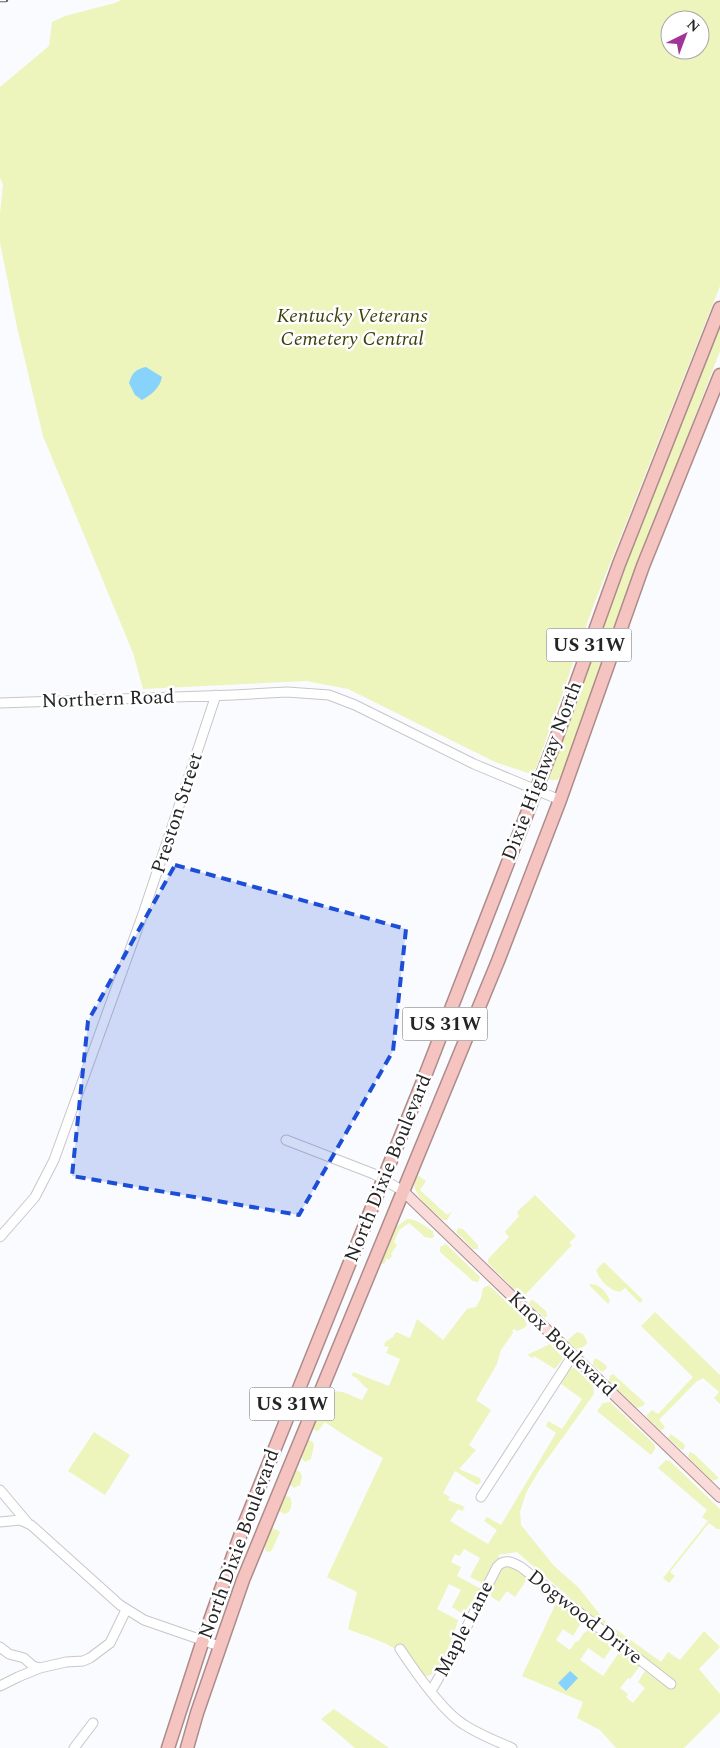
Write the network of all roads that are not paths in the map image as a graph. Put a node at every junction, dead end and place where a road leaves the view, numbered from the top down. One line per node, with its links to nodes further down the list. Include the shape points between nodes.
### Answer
1 (720, 308): 5 (highway, Dixie Highway North / US 31W, via 619,564)
2 (720, 375): 6 (highway, Dixie Highway North / US 31W, via 644,566)
3 (216, 695): 4 (street, Northern Road); 5 (street, via 287,692 342,699); 12 (street, Preston Street, via 144,911 54,1160 35,1197)
4 (0, 703)
5 (535, 790): 6 (street); 7 (highway, Dixie Highway North / US 31W)
6 (560, 800): 8 (highway, Dixie Highway North / US 31W, via 502,952)
7 (429, 1065): 10 (highway, North Dixie Boulevard / US 31W)
8 (450, 1075): 11 (highway, North Dixie Boulevard / US 31W)
9 (286, 1140): 10 (street)
10 (384, 1179): 11 (street); 21 (highway, North Dixie Boulevard / US 31W, via 246,1518)
11 (404, 1191): 13 (main road, Knox Boulevard); 22 (highway, North Dixie Boulevard / US 31W, via 272,1506)
12 (0, 1237)
13 (573, 1355): 15 (street); 16 (main road, Knox Boulevard)
14 (0, 1490): 18 (street)
15 (481, 1497)
16 (720, 1497)
17 (0, 1522): 18 (street, via 20,1520)
18 (28, 1523): 20 (street)
19 (497, 1567): 26 (street, Dogwood Drive, via 508,1561 521,1567); 28 (street, Maple Lane)
20 (126, 1610): 21 (street, via 144,1620); 25 (street, via 110,1642 90,1658)
21 (203, 1640): 22 (street); 31 (highway, North Dixie Boulevard / US 31W)
22 (219, 1646): 32 (highway, North Dixie Boulevard / US 31W)
23 (0, 1647): 25 (street)
24 (400, 1649): 28 (street)
25 (40, 1668): 27 (street)
26 (671, 1684)
27 (0, 1686)
28 (431, 1691): 33 (street, via 447,1712 462,1724)
29 (93, 1723): 30 (street)
30 (74, 1748)
31 (168, 1748)
32 (187, 1748)
33 (512, 1748)

